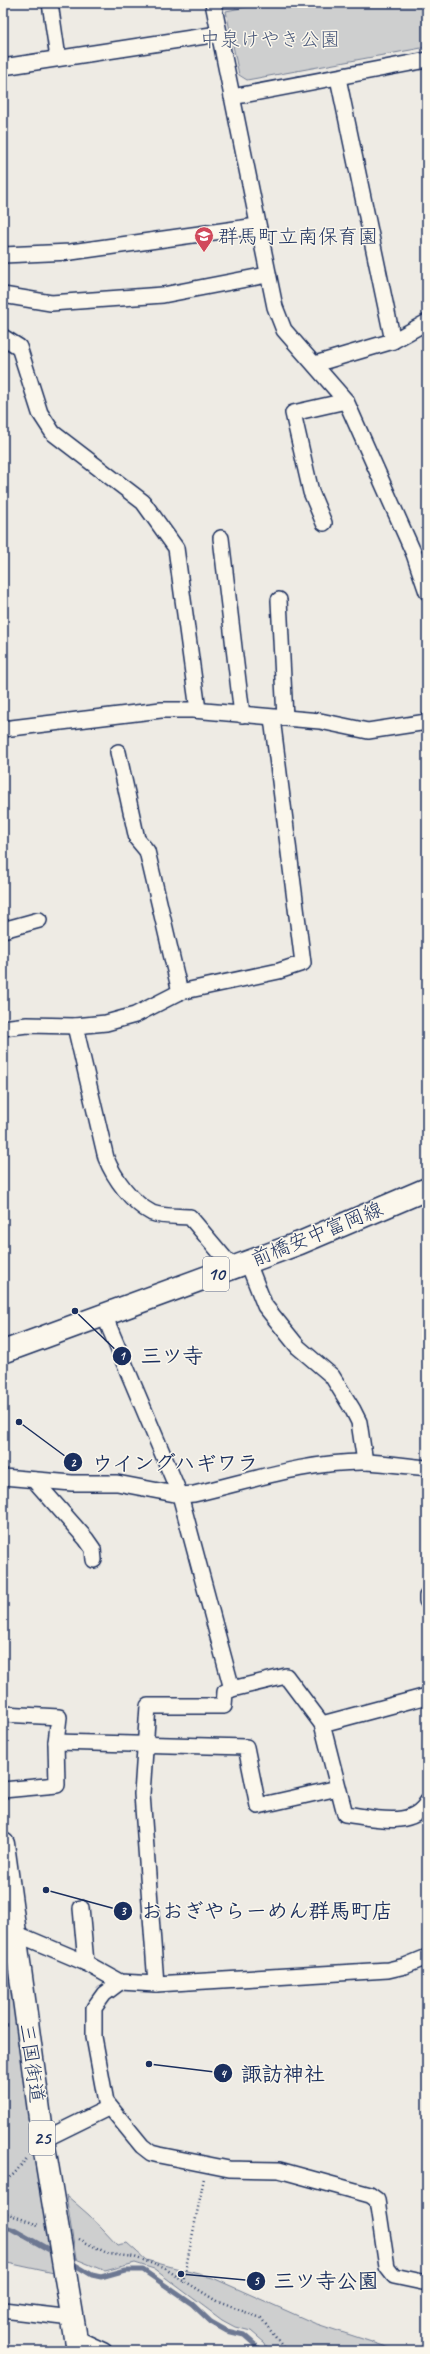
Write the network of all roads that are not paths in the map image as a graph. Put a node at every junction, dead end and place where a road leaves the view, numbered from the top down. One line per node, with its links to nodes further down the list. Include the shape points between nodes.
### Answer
1 (50, 3): 4 (street)
2 (213, 3): 3 (street)
3 (218, 34): 4 (street); 8 (street)
4 (58, 58): 6 (street)
5 (427, 60): 7 (street)
6 (3, 67)
7 (338, 78): 8 (street); 15 (street)
8 (232, 97): 9 (street)
9 (257, 226): 10 (street, via 71,252); 11 (street)
10 (3, 255)
11 (267, 275): 12 (street, via 163,295 51,303); 16 (street, via 274,307 284,330)
12 (3, 295)
13 (427, 322): 15 (street)
14 (3, 337): 22 (street, via 19,348 40,413 53,433 143,502 176,548)
15 (393, 341): 16 (street)
16 (315, 364): 17 (street)
17 (346, 401): 18 (street, via 293,413 311,492); 20 (street, via 414,554)
18 (324, 523)
19 (221, 538): 23 (street)
20 (427, 592)
21 (279, 600): 24 (street)
22 (198, 710): 23 (street); 26 (street, via 161,710)
23 (242, 715): 24 (street)
24 (278, 718): 25 (street, via 320,721 368,731); 30 (street, via 303,963 279,971)
25 (427, 722)
26 (3, 729)
27 (118, 752): 30 (street, via 137,839 147,851)
28 (39, 920): 29 (street)
29 (3, 930)
30 (180, 992): 31 (street, via 135,1015 106,1023)
31 (75, 1026): 32 (street, via 27,1025); 34 (street, via 112,1174 139,1204 153,1213 190,1217)
32 (3, 1028)
33 (427, 1189): 34 (main road, 前橋安中富岡線 / 10, via 300,1243)
34 (240, 1265): 35 (main road, 前橋安中富岡線 / 10); 37 (street, via 265,1306 298,1347 332,1376 359,1422)
35 (104, 1315): 36 (main road, 前橋安中富岡線 / 10); 41 (street)
36 (3, 1352)
37 (365, 1462): 38 (street); 41 (street, via 305,1468)
38 (427, 1468)
39 (3, 1477): 40 (street)
40 (34, 1480): 41 (street, via 117,1483); 42 (street, via 93,1549)
41 (180, 1496): 45 (street)
42 (94, 1560)
43 (427, 1596): 44 (street)
44 (427, 1601)
45 (232, 1689): 48 (street, via 286,1676); 50 (street, via 225,1692 224,1706 148,1706)
46 (427, 1696): 48 (street)
47 (3, 1714): 49 (street, via 59,1717)
48 (322, 1724): 51 (street)
49 (56, 1742): 50 (street); 52 (street, via 57,1785)
50 (144, 1743): 51 (street, via 246,1747 258,1806); 61 (street, via 142,1794)
51 (338, 1788): 53 (street, via 345,1814 383,1819 403,1818 414,1816)
52 (3, 1790)
53 (427, 1802)
54 (3, 1844): 56 (main road, 三国街道 / 25)
55 (81, 1908): 59 (street)
56 (15, 1933): 57 (main road, 三国街道 / 25); 59 (street)
57 (11, 1956): 63 (main road, 三国街道 / 25)
58 (427, 1957): 61 (street, via 388,1970)
59 (86, 1963): 60 (street)
60 (120, 1982): 61 (street); 62 (street, via 104,1994 94,2008 94,2037 105,2095)
61 (156, 1984)
62 (110, 2107): 63 (street); 64 (street, via 142,2146 151,2153 229,2169 279,2170 370,2195 377,2200 386,2267 394,2276)
63 (37, 2146): 66 (main road, 三国街道 / 25)
64 (427, 2283)
65 (3, 2310): 66 (street)
66 (75, 2336): 67 (street)
67 (104, 2351)

